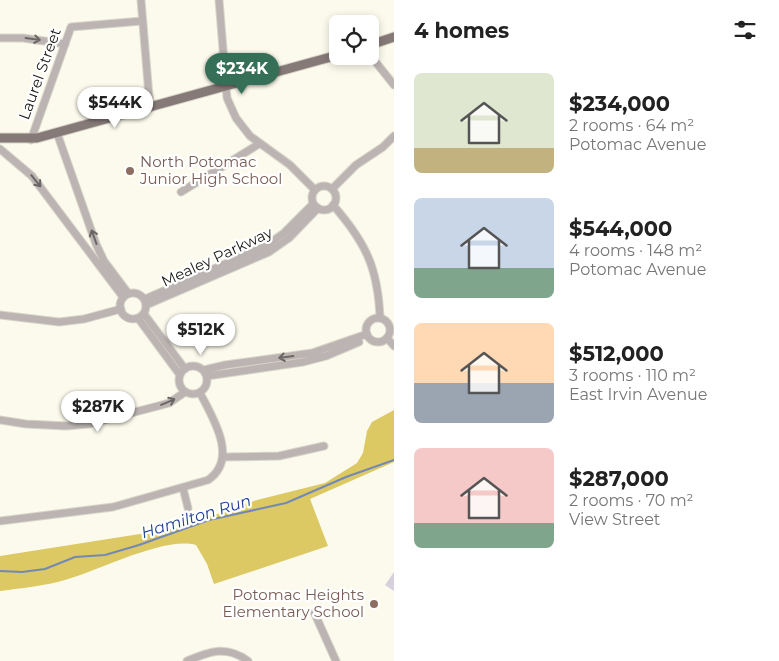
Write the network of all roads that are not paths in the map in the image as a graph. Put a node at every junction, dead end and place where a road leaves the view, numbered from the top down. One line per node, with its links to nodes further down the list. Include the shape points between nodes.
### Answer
1 (141, 0): 3 (street)
2 (219, 0): 11 (street)
3 (142, 21): 7 (street, Laurel Street, via 71,27); 12 (street)
4 (394, 37): 6 (main road)
5 (0, 38): 7 (street, one-way to 7)
6 (379, 42)
7 (65, 44): 16 (street, Laurel Street)
8 (329, 58): 11 (main road)
9 (379, 65): 10 (street)
10 (394, 85)
11 (227, 87): 12 (main road); 17 (street, via 227,98 236,118)
12 (150, 108): 13 (main road)
13 (57, 133): 16 (main road); 24 (street, one-way to 13, via 96,244)
14 (0, 138): 16 (main road)
15 (393, 139): 20 (street, via 356,165)
16 (30, 140)
17 (259, 144): 19 (street, via 290,165); 21 (street)
18 (0, 149): 24 (street, one-way to 24, via 32,176)
19 (314, 189): 20 (street, via 323,185); 23 (street, via 311,199)
20 (332, 189): 22 (street, via 336,197)
21 (181, 192)
22 (333, 205): 23 (street, via 323,210); 29 (street, via 358,235 372,262)
23 (315, 206): 25 (street, Mealey Parkway, via 289,238 269,252)
24 (126, 295): 25 (street, via 138,293); 26 (street)
25 (146, 302): 28 (street)
26 (120, 309): 27 (street, via 65,322 46,322); 28 (street, via 127,317)
27 (2, 313)
28 (141, 316): 34 (street); 36 (street)
29 (380, 318): 30 (street); 31 (street, via 369,322)
30 (392, 324): 32 (street)
31 (367, 336): 32 (street, via 378,342); 35 (street, via 312,353 226,365)
32 (387, 338): 33 (street)
33 (394, 346)
34 (185, 369): 35 (street, via 195,366); 36 (street)
35 (205, 373): 38 (street, via 208,383)
36 (180, 375): 37 (street, via 180,384)
37 (185, 392): 38 (street); 39 (street, one-way to 37, via 45,426 89,424 169,403)
38 (200, 393): 41 (street, via 222,442)
39 (0, 420)
40 (324, 446): 41 (street, via 279,456)
41 (223, 457): 42 (street, via 214,476)
42 (183, 488): 43 (street); 44 (street, via 104,509)
43 (188, 508)
44 (0, 521)
45 (314, 612): 48 (street)
46 (187, 661): 47 (street, via 209,652 225,650)
47 (248, 661)
48 (336, 661)

